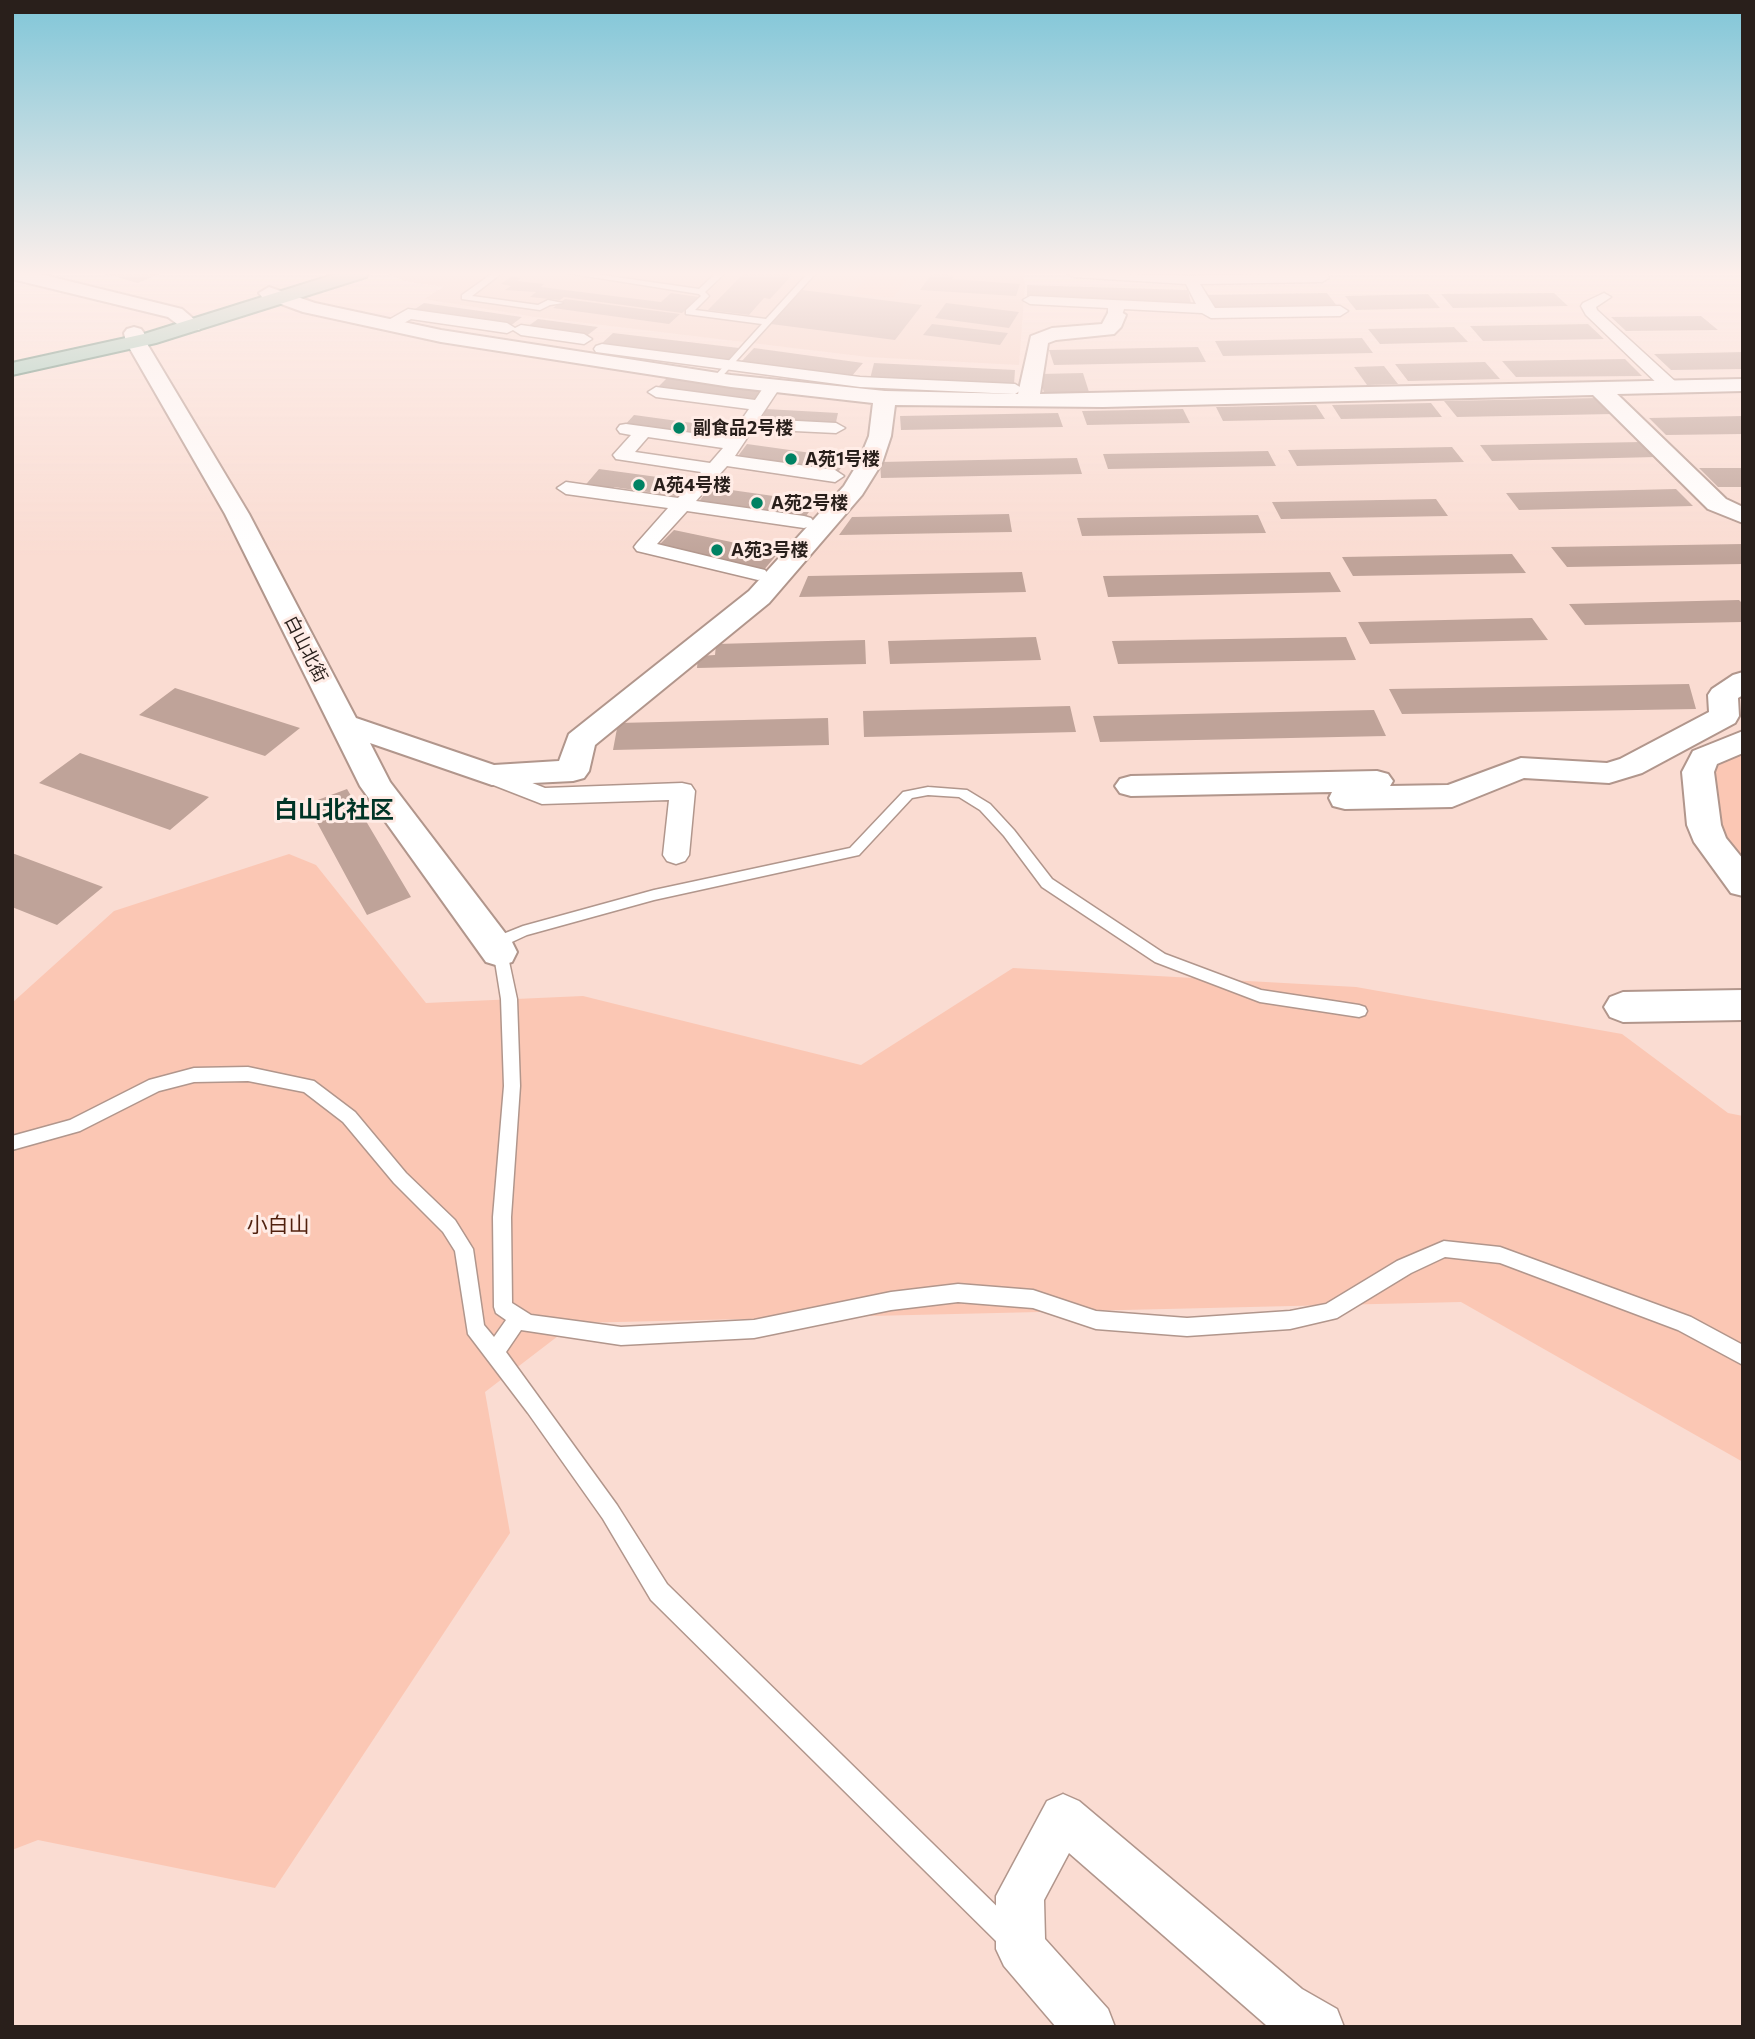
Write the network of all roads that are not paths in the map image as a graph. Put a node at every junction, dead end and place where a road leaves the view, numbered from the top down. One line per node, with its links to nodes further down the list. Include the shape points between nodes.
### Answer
1 (153, 368): 29 (street, 白山北街, via 237,514)
2 (702, 368): 7 (street)
3 (704, 368): 7 (street)
4 (727, 368): 7 (lane)
5 (1030, 368): 13 (street)
6 (1651, 368): 10 (street)
7 (724, 372): 9 (street); 13 (street)
8 (1743, 385): 10 (street)
9 (773, 386): 14 (street); 15 (street)
10 (1671, 387): 11 (street)
11 (1600, 389): 13 (street); 25 (street, via 1717,505)
12 (656, 392): 15 (street)
13 (1022, 395): 14 (street)
14 (885, 398): 31 (street, via 880,436 853,490 759,597 580,741 573,771)
15 (761, 406): 16 (street)
16 (750, 424): 17 (street); 20 (street)
17 (836, 428)
18 (622, 429): 19 (street)
19 (643, 432): 20 (street); 21 (street, via 622,455)
20 (735, 444): 21 (street)
21 (719, 464): 22 (street); 24 (street)
22 (835, 476)
23 (566, 488): 24 (street)
24 (683, 505): 26 (street); 27 (street, via 644,548)
25 (1743, 516)
26 (804, 522)
27 (758, 574)
28 (1741, 687): 32 (street, via 1723,695 1724,716 1631,766 1592,774 1521,768)
29 (344, 724): 31 (street); 37 (street, 白山北街, via 376,786)
30 (1743, 741): 36 (street, via 1704,758 1698,772 1704,825)
31 (492, 775): 35 (street, via 542,796 682,791)
32 (1491, 778): 33 (street); 34 (street, via 1452,796)
33 (1131, 786)
34 (1345, 798)
35 (676, 855)
36 (1743, 884)
37 (496, 948): 40 (lane, via 523,931 654,895 854,852 908,795 962,793 985,807 1047,883 1160,958 1260,996); 42 (lane, via 509,999 512,1086 502,1217 503,1307)
38 (1743, 1005): 39 (street)
39 (1623, 1007)
40 (1359, 1011)
41 (12, 1143): 43 (lane, via 74,1125 155,1085 194,1075 248,1074 308,1086 349,1117 400,1178 449,1226 464,1249 475,1328)
42 (518, 1318): 43 (lane); 44 (lane, via 527,1324 621,1336 754,1329 891,1301 958,1293 1033,1299 1096,1320 1187,1327 1290,1320 1330,1312 1404,1267 1444,1249 1500,1255 1684,1323)
43 (494, 1353): 45 (lane, via 610,1512 659,1592)
44 (1743, 1356)
45 (1021, 1949): 46 (street); 47 (street, via 1020,1896 1063,1817 1284,2007)
46 (1090, 2027)
47 (1319, 2027)

